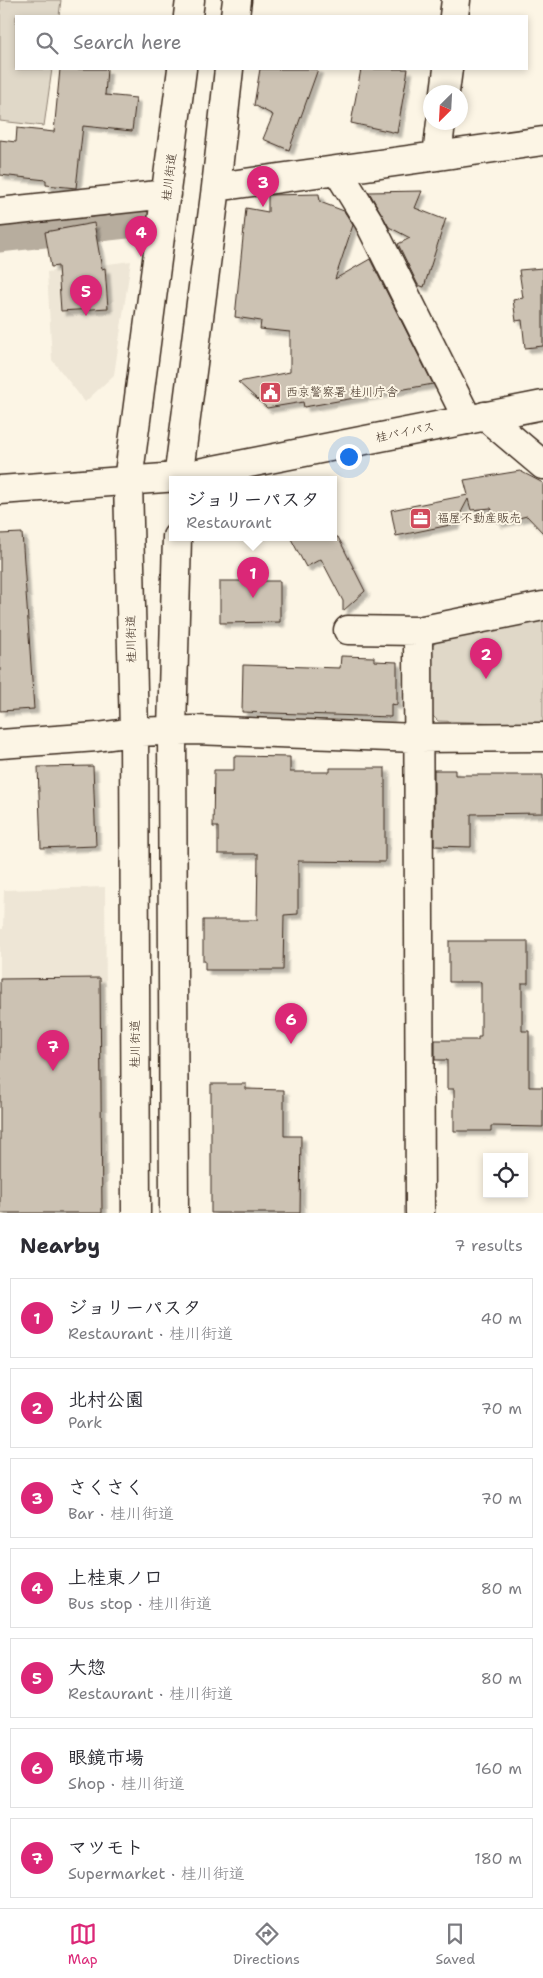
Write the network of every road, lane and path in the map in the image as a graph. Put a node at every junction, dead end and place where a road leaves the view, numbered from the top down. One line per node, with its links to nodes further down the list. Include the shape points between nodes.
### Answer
1 (190, 0): 4 (main road)
2 (237, 0): 5 (main road)
3 (456, 0): 6 (main road)
4 (188, 15)
5 (235, 15)
6 (454, 15)
7 (182, 70): 16 (main road, 桂川街道)
8 (229, 70): 15 (main road)
9 (448, 70): 10 (main road)
10 (446, 85)
11 (440, 130): 13 (main road)
12 (543, 142): 13 (main road)
13 (437, 156): 14 (main road)
14 (338, 170): 15 (main road); 19 (main road)
15 (216, 187): 21 (main road)
16 (167, 194): 17 (main road); 24 (main road, 桂川街道)
17 (0, 212)
18 (543, 405): 19 (main road, 桂バイパス)
19 (477, 418): 20 (main road); 22 (main road, 桂バイパス)
20 (543, 466)
21 (178, 476)
22 (188, 476)
23 (169, 479): 24 (main road, 桂バイパス)
24 (128, 481): 25 (main road, 桂バイパス); 31 (main road, 桂川街道)
25 (0, 490)
26 (177, 541): 30 (main road)
27 (543, 606): 29 (main road)
28 (348, 630): 29 (main road)
29 (418, 631): 33 (main road)
30 (172, 731): 31 (main road); 33 (main road); 36 (main road)
31 (134, 732): 34 (main road); 35 (main road, 桂川街道)
32 (543, 737): 33 (main road)
33 (418, 738): 37 (main road)
34 (0, 744)
35 (136, 1213)
36 (174, 1213)
37 (420, 1213)

